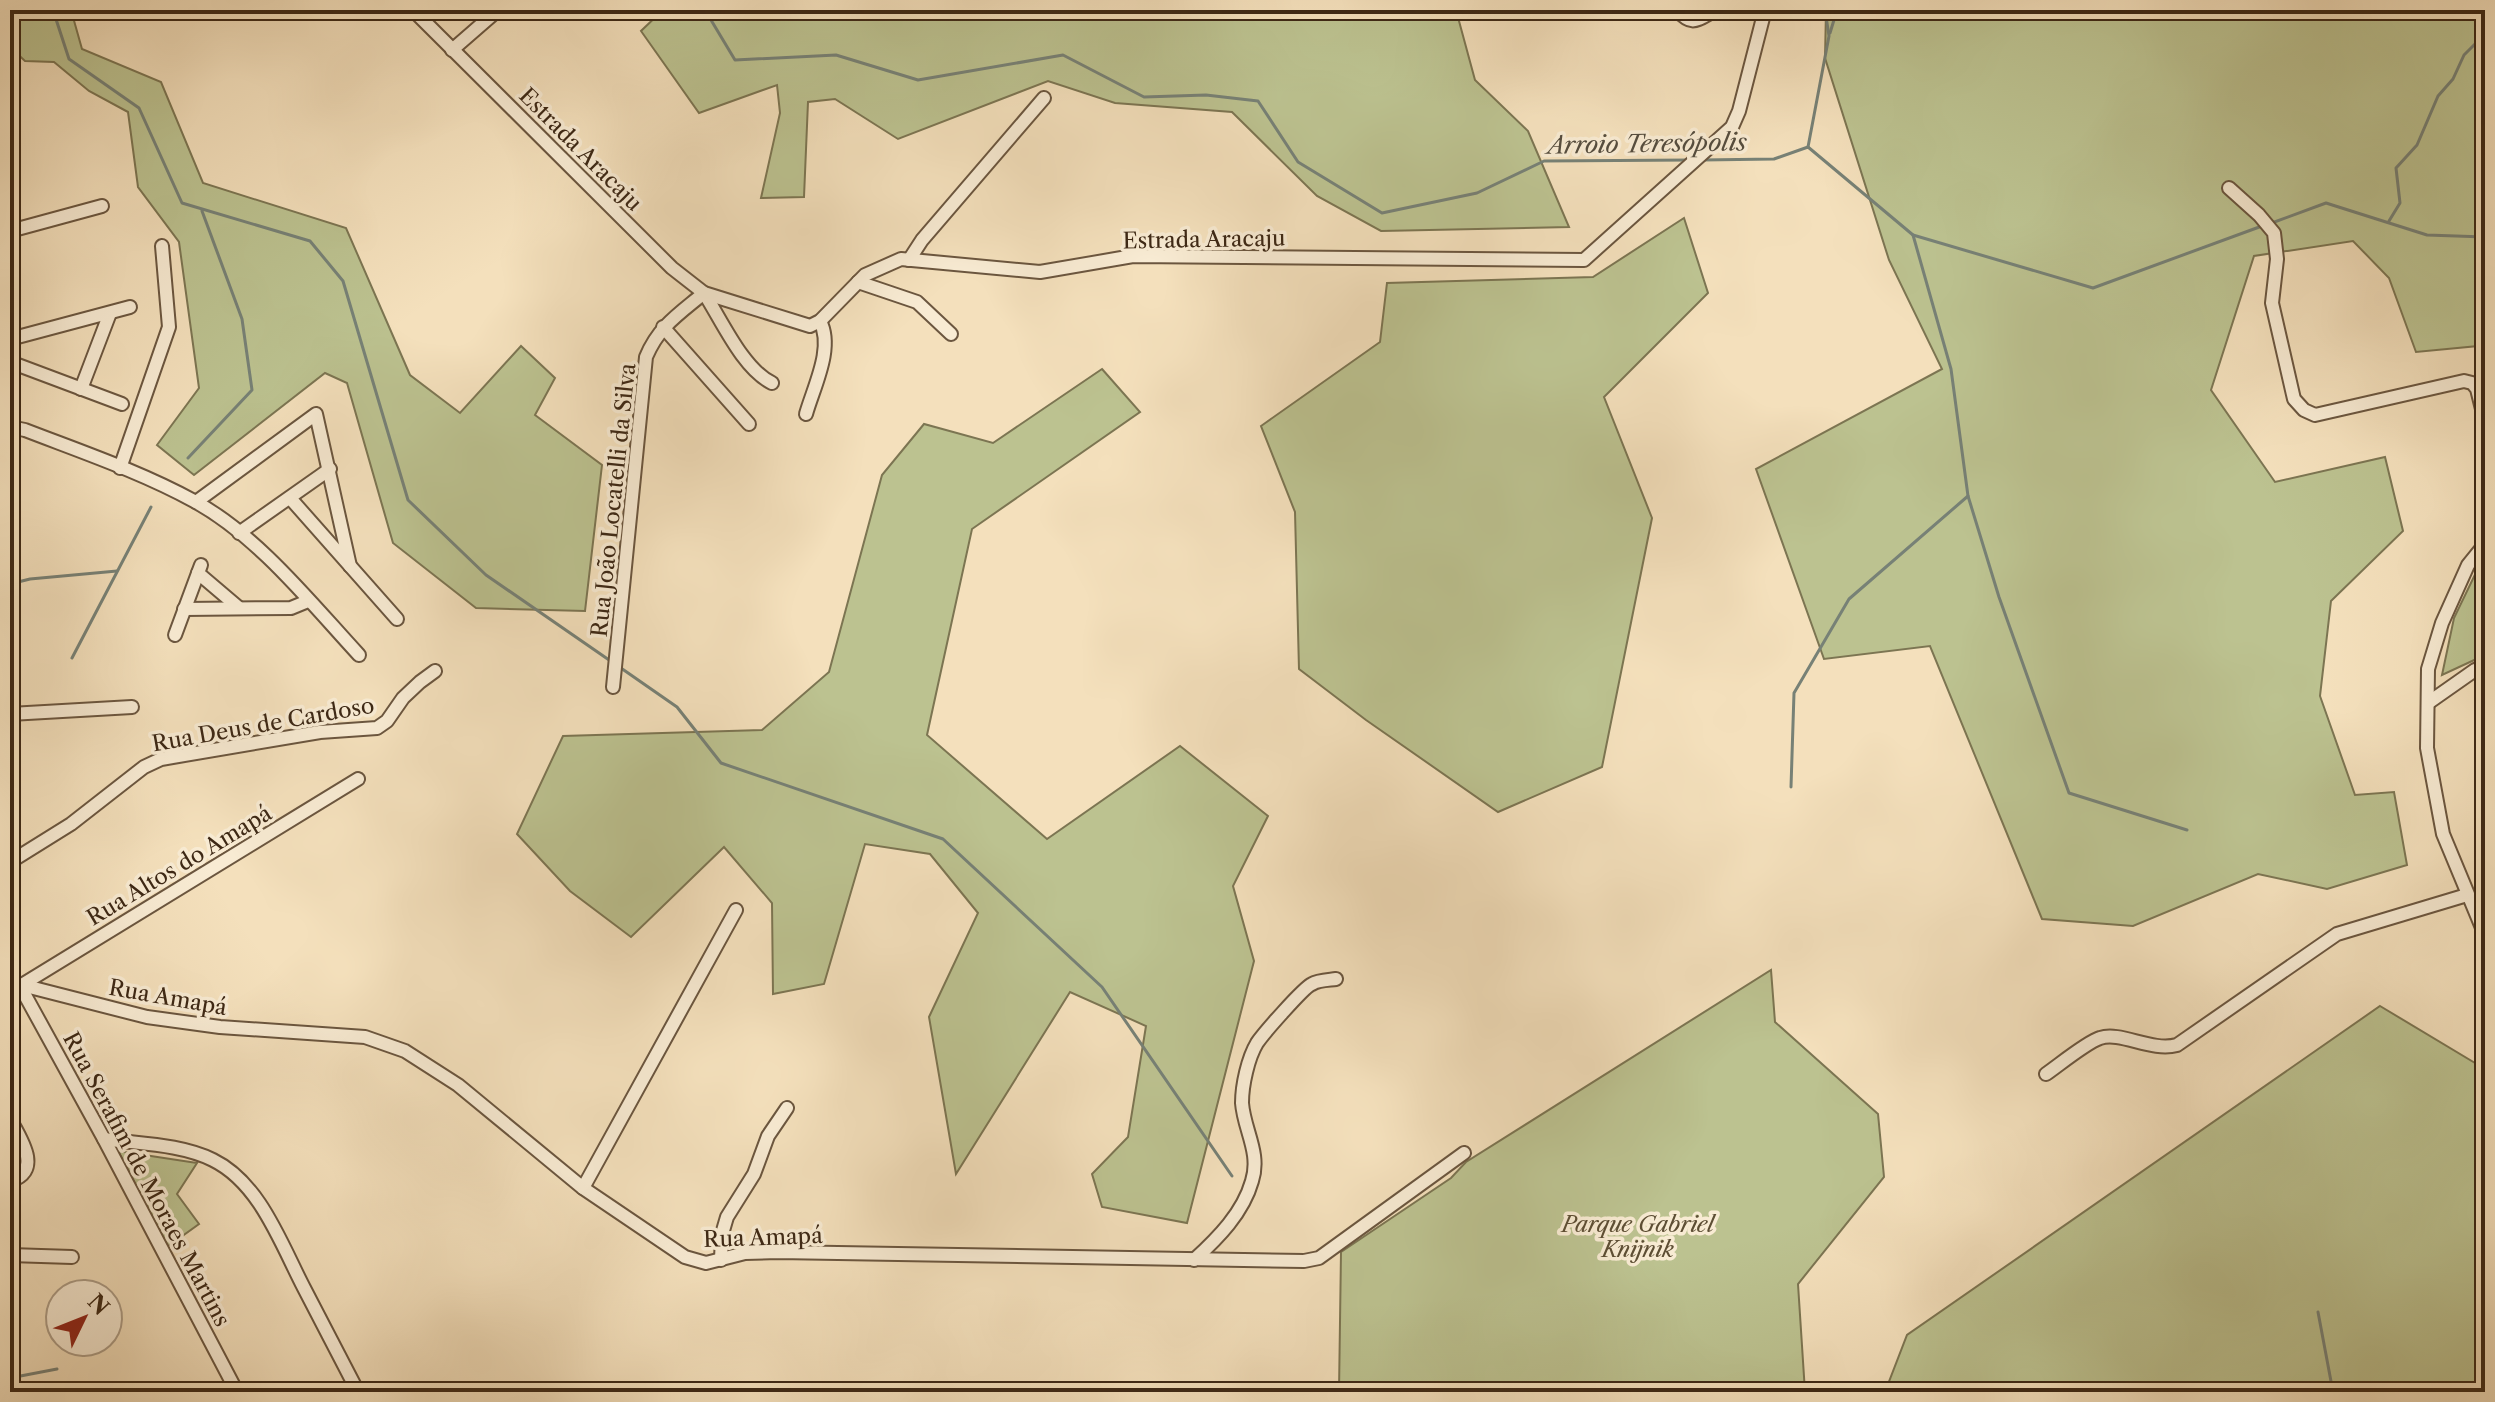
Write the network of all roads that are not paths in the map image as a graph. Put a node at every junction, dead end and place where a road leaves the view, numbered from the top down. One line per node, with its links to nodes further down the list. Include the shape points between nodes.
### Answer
1 (413, 10): 6 (street, Estrada Aracaju)
2 (498, 10): 6 (street)
3 (1677, 10): 4 (street, via 1693,21)
4 (1716, 10)
5 (1765, 10): 12 (street, Estrada Aracaju, via 1732,127 1584,260 1133,256 1040,272)
6 (452, 50): 14 (street, Estrada Aracaju, via 672,268)
7 (1044, 98): 12 (street)
8 (2229, 188): 26 (street, via 2274,233 2272,303 2294,399 2304,410 2315,415 2464,381 2477,389)
9 (102, 206): 10 (street)
10 (10, 231)
11 (162, 246): 29 (street, via 169,327)
12 (909, 260): 13 (street, Estrada Aracaju, via 889,264)
13 (858, 282): 17 (street, Estrada Aracaju); 19 (street, via 917,302)
14 (704, 293): 17 (street, Estrada Aracaju, via 810,326); 18 (street, Rua João Locatelli da Silva); 22 (street, via 749,365)
15 (130, 307): 16 (street)
16 (110, 313): 20 (street); 23 (street)
17 (820, 321): 25 (street, via 825,349)
18 (663, 327): 27 (street); 44 (street, Rua João Locatelli da Silva, via 646,357 642,383)
19 (951, 334)
20 (10, 339)
21 (10, 362): 23 (street)
22 (772, 383)
23 (81, 389): 24 (street)
24 (122, 404)
25 (806, 414)
26 (2485, 421)
27 (749, 424)
28 (10, 427): 29 (street)
29 (120, 468): 32 (street)
30 (330, 469): 31 (street); 32 (street, via 316,414); 35 (street)
31 (290, 498): 33 (street); 35 (street)
32 (196, 502): 33 (street)
33 (239, 533): 36 (street)
34 (2485, 544): 45 (street, via 2468,565 2442,623 2428,669)
35 (350, 566): 39 (street)
36 (308, 601): 37 (street, via 291,608); 41 (street)
37 (238, 607): 38 (street); 38 (street, via 199,569)
38 (184, 609): 40 (street)
39 (397, 619)
40 (175, 635)
41 (359, 655)
42 (2485, 666): 45 (street)
43 (435, 671): 49 (street, Rua Deus de Cardoso, via 377,728 320,732 161,759)
44 (613, 687)
45 (2428, 703): 50 (street, via 2427,748 2443,834)
46 (132, 707): 47 (street)
47 (10, 714)
48 (358, 779): 54 (street, Rua Altos do Amapá)
49 (10, 862)
50 (2467, 895): 52 (street); 55 (street, via 2337,934 2177,1045 2164,1048 2100,1038)
51 (736, 910): 61 (street)
52 (2485, 935)
53 (1336, 979): 65 (street, via 1313,983 1300,992 1257,1043 1242,1102 1256,1164 1252,1183 1237,1213)
54 (15, 984): 58 (street, Rua Serafim de Moraes Martins); 61 (street, Rua Amapá, via 147,1017 365,1037 405,1051 458,1085)
55 (2046, 1074)
56 (787, 1108): 64 (street, via 727,1217)
57 (10, 1119): 60 (street, via 29,1157 27,1168)
58 (104, 1139): 66 (street, Rua Serafim de Moraes Martins); 67 (street, via 176,1150 227,1168 254,1195)
59 (1464, 1153): 65 (street, Rua Amapá, via 1319,1258)
60 (10, 1181)
61 (583, 1188): 64 (street, Rua Amapá, via 685,1257 706,1263)
62 (10, 1255): 63 (street)
63 (72, 1257)
64 (721, 1260): 65 (street, Rua Amapá, via 767,1252)
65 (1194, 1260)
66 (237, 1392)
67 (358, 1392)

